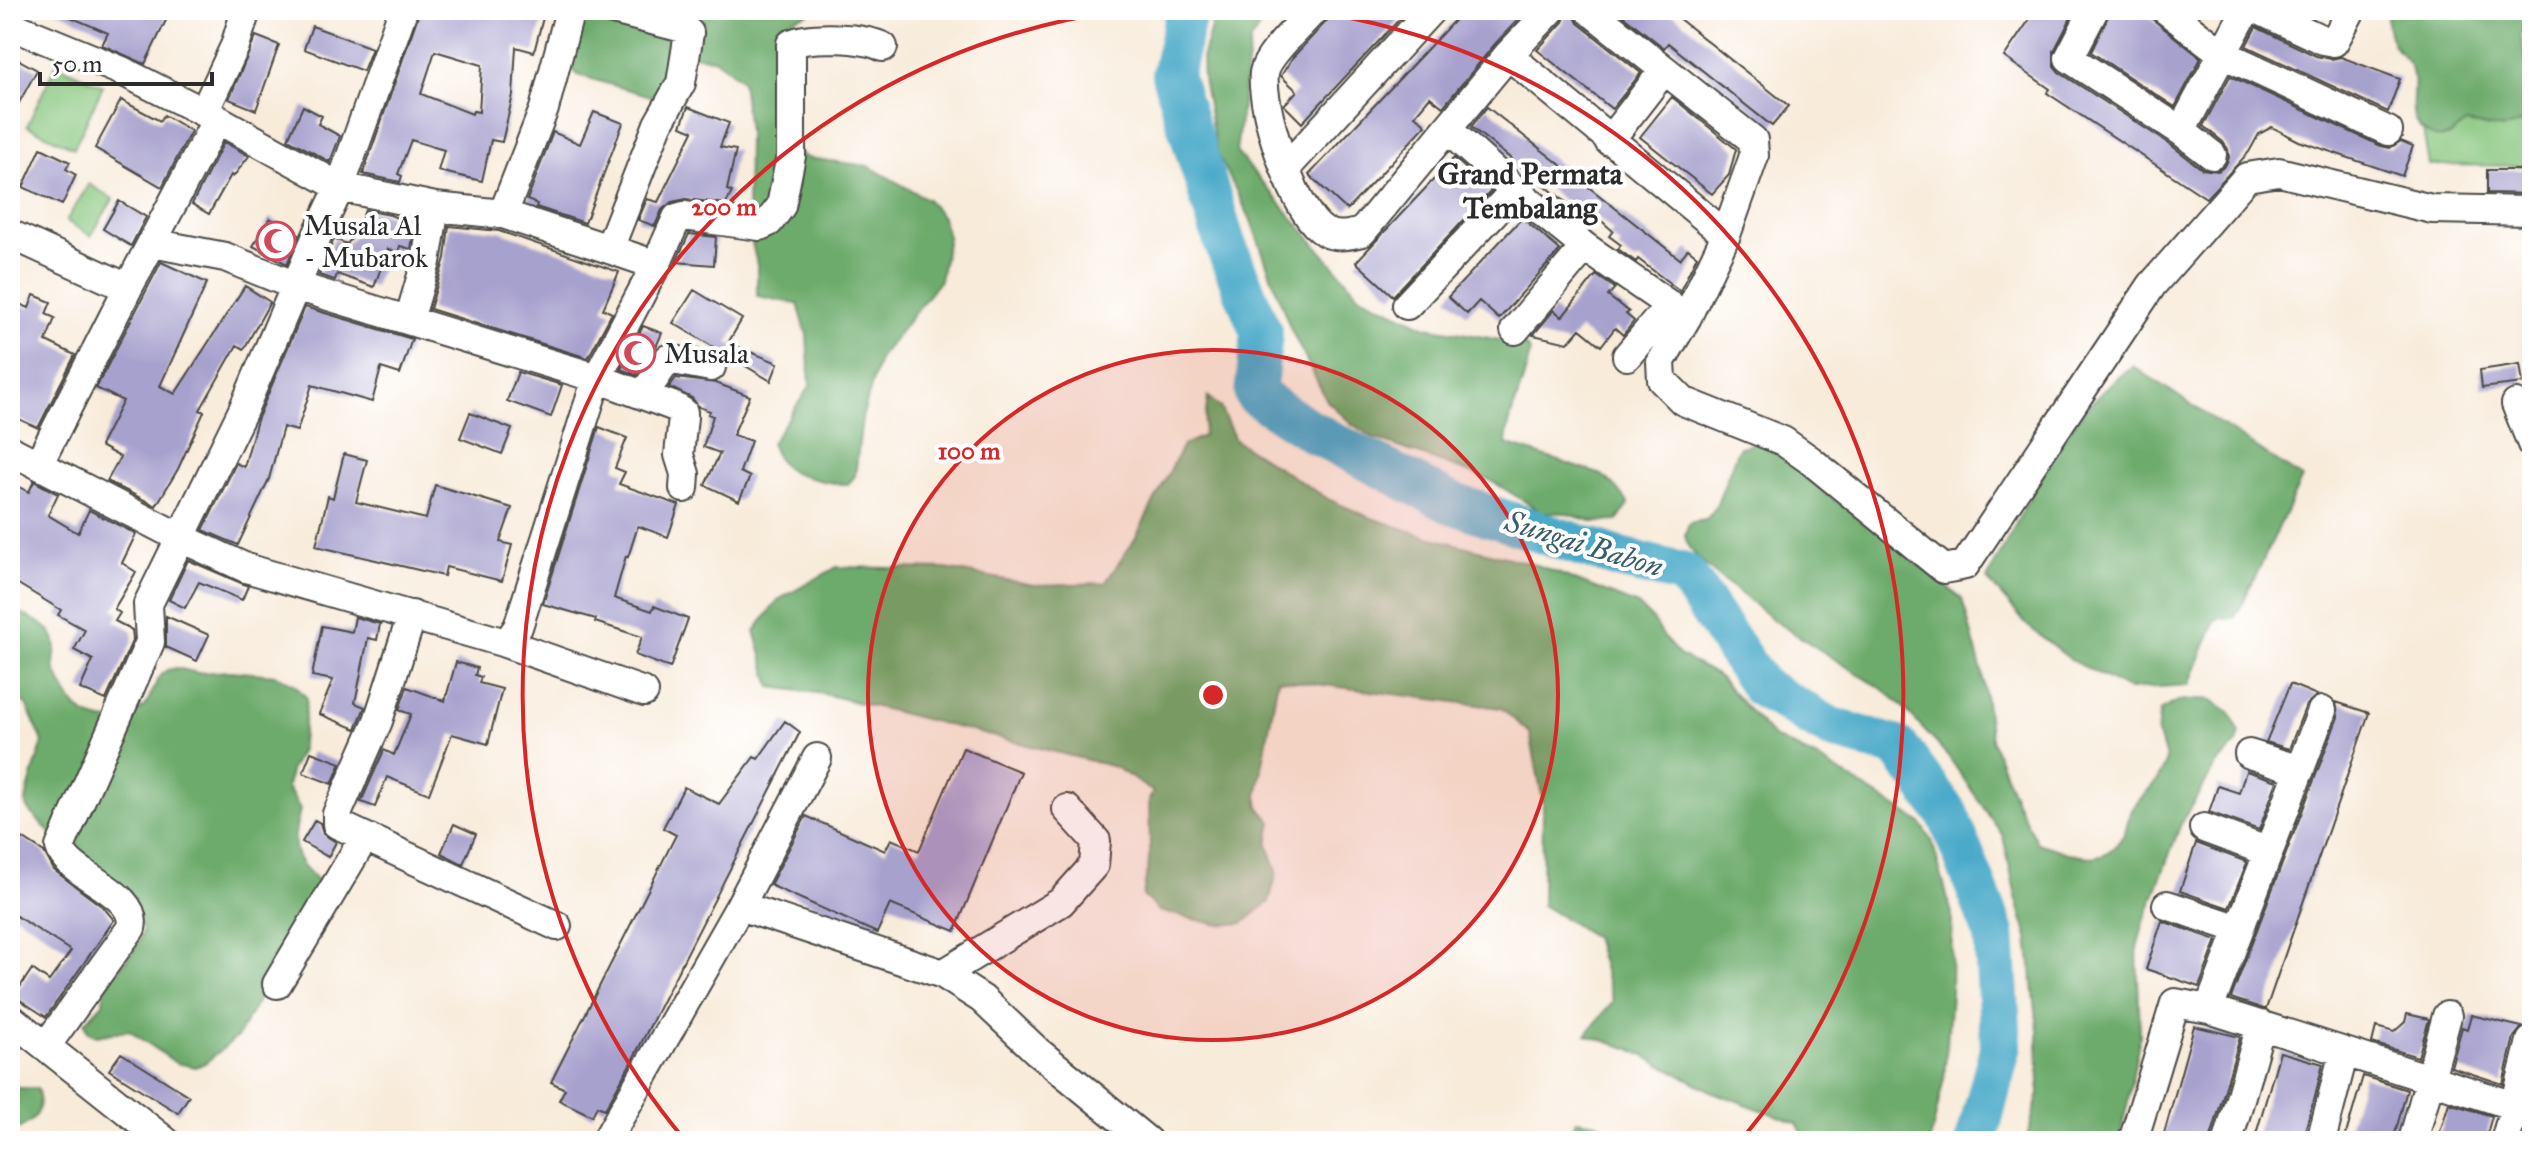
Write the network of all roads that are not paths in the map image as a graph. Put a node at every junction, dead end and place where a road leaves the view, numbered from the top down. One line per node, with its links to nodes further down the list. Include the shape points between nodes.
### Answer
1 (246, 10): 19 (street)
2 (403, 10): 26 (street)
3 (570, 10): 30 (street, via 544,109)
4 (613, 10): 35 (street, via 683,28 689,36 681,83 658,124)
5 (1314, 10): 25 (street, via 1264,70 1269,126)
6 (1431, 10): 25 (street)
7 (1551, 10): 17 (street)
8 (1589, 10): 18 (street)
9 (2094, 10): 21 (street, via 2069,58)
10 (2166, 10): 16 (street)
11 (2246, 10): 16 (street)
12 (2259, 10): 13 (street, via 2334,42)
13 (2351, 10)
14 (10, 25): 19 (street, via 122,71)
15 (883, 47): 36 (street, via 830,39 791,44 791,156 781,206 760,226 677,218)
16 (2223, 54): 21 (street); 22 (street)
17 (1508, 55): 20 (street); 23 (street)
18 (1664, 70): 23 (street); 32 (street, via 1753,140 1754,156)
19 (211, 116): 26 (street); 33 (street)
20 (1447, 129): 25 (street, via 1362,232 1343,236 1324,231 1303,209); 27 (street)
21 (2181, 131): 24 (street)
22 (2388, 131)
23 (1609, 141): 32 (street)
24 (2212, 155)
25 (1286, 168)
26 (340, 187): 28 (street); 37 (street)
27 (1515, 190): 34 (street); 39 (street)
28 (435, 207): 30 (street); 41 (street)
29 (2532, 211): 40 (street, via 2432,209 2279,172 2247,177 2152,285 1965,565 1944,569 1783,441 1683,401 1662,380 1661,361)
30 (503, 214): 35 (street)
31 (10, 234): 38 (street)
32 (1726, 235): 40 (street)
33 (152, 243): 37 (street, via 225,257); 38 (street)
34 (1585, 247): 40 (street); 42 (street)
35 (609, 249): 36 (street)
36 (656, 265): 45 (street)
37 (296, 286): 41 (street); 52 (street, via 243,410)
38 (128, 288): 50 (street)
39 (1407, 305)
40 (1678, 311): 43 (street)
41 (409, 320): 45 (street)
42 (1515, 330)
43 (1627, 356)
44 (711, 367): 46 (street, via 668,359)
45 (597, 378): 46 (street); 54 (street, via 518,627)
46 (643, 395): 51 (street, via 683,412 679,455)
47 (2516, 404): 48 (street)
48 (2532, 444)
49 (10, 450): 50 (street)
50 (39, 463): 52 (street)
51 (684, 488)
52 (179, 537): 53 (street, via 246,568); 75 (street, via 148,604 150,642 60,847 62,857 129,910 132,922)
53 (412, 615): 54 (street); 62 (street, via 378,721 337,814 337,824)
54 (502, 642): 55 (street)
55 (644, 692)
56 (2322, 711): 59 (street)
57 (2249, 754): 59 (street)
58 (817, 758): 65 (street)
59 (2300, 770): 63 (street)
60 (1067, 809): 68 (street, via 1096,841 1094,865 1061,902)
61 (2204, 828): 63 (street)
62 (364, 838): 66 (street); 69 (street)
63 (2269, 852): 67 (street)
64 (2167, 905): 67 (street)
65 (740, 906): 68 (street); 80 (street)
66 (557, 926)
67 (2239, 929): 70 (street)
68 (943, 974): 81 (street, via 982,999)
69 (277, 984)
70 (2209, 1009): 73 (street); 82 (street, via 2175,1003)
71 (2447, 1016): 77 (street)
72 (10, 1018): 75 (street)
73 (2261, 1025): 76 (street); 83 (street)
74 (2531, 1041): 78 (street)
75 (46, 1046): 79 (street)
76 (2344, 1052): 77 (street); 84 (street)
77 (2430, 1079): 78 (street); 85 (street)
78 (2524, 1109): 86 (street)
79 (165, 1141)
80 (606, 1141)
81 (1147, 1141)
82 (2133, 1141)
83 (2228, 1141)
84 (2321, 1141)
85 (2413, 1141)
86 (2505, 1141)

